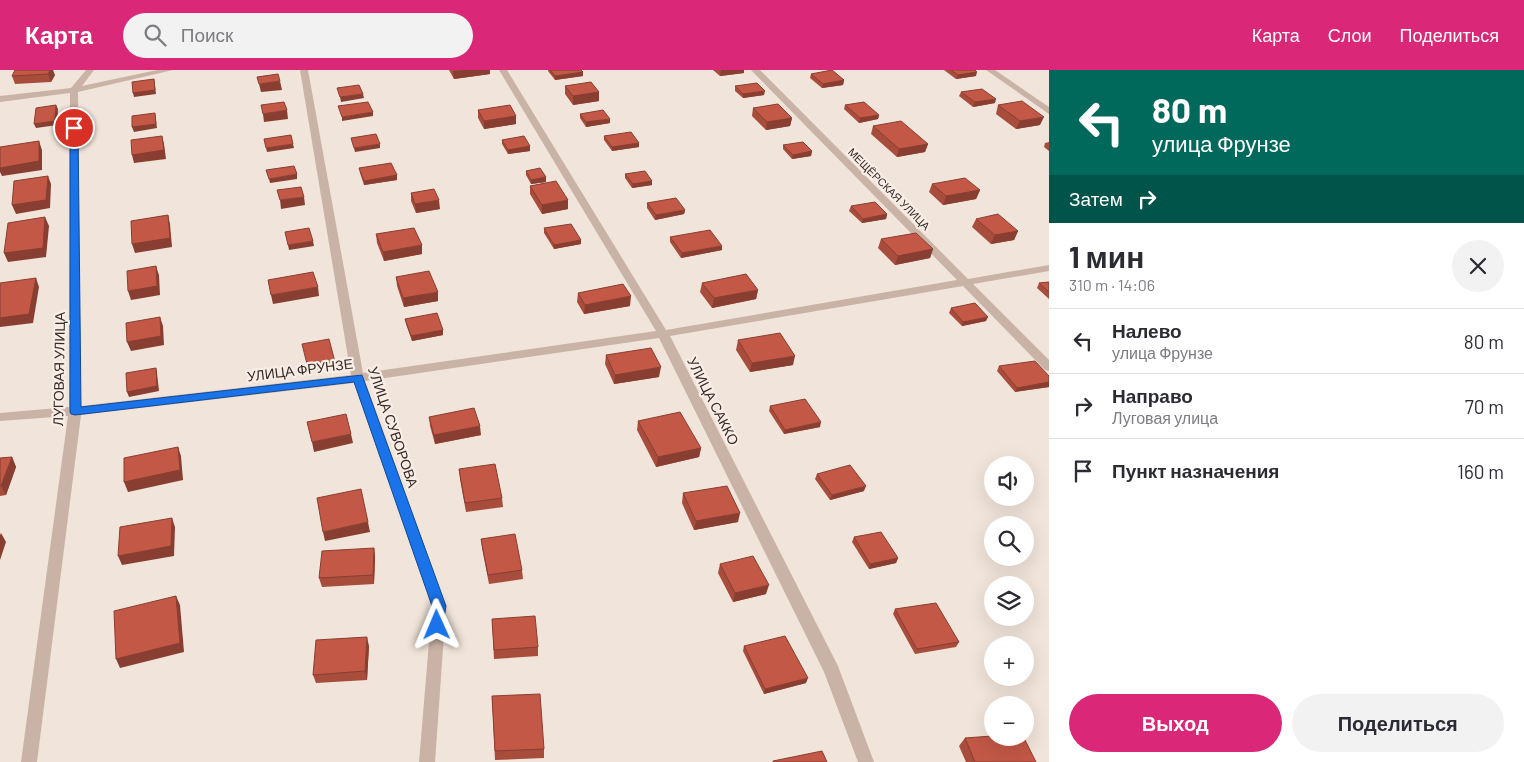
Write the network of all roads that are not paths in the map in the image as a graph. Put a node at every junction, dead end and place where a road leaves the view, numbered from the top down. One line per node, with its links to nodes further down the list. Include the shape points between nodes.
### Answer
1 (90, 70): 7 (street)
2 (169, 70): 7 (street)
3 (304, 70): 14 (street, УЛИЦА СУВОРОВА)
4 (504, 70): 12 (street, УЛИЦА САККО)
5 (755, 70): 11 (street, МЕЩЁРСКАЯ УЛИЦА)
6 (990, 70): 9 (street)
7 (74, 90): 8 (street); 15 (street, ЛУГОВАЯ УЛИЦА)
8 (0, 99)
9 (1049, 111)
10 (1049, 268): 11 (street, УЛИЦА ФРУНЗЕ)
11 (964, 282): 12 (street, УЛИЦА ФРУНЗЕ); 13 (street, МЕЩЁРСКАЯ УЛИЦА)
12 (663, 334): 14 (street, УЛИЦА ФРУНЗЕ); 19 (street, УЛИЦА САККО, via 832,671)
13 (1049, 367)
14 (358, 378): 15 (street, УЛИЦА ФРУНЗЕ); 18 (street, УЛИЦА СУВОРОВА, via 439,606)
15 (75, 412): 16 (street, УЛИЦА ФРУНЗЕ); 17 (street, ЛУГОВАЯ УЛИЦА)
16 (0, 418)
17 (28, 762)
18 (427, 762)
19 (866, 762)

